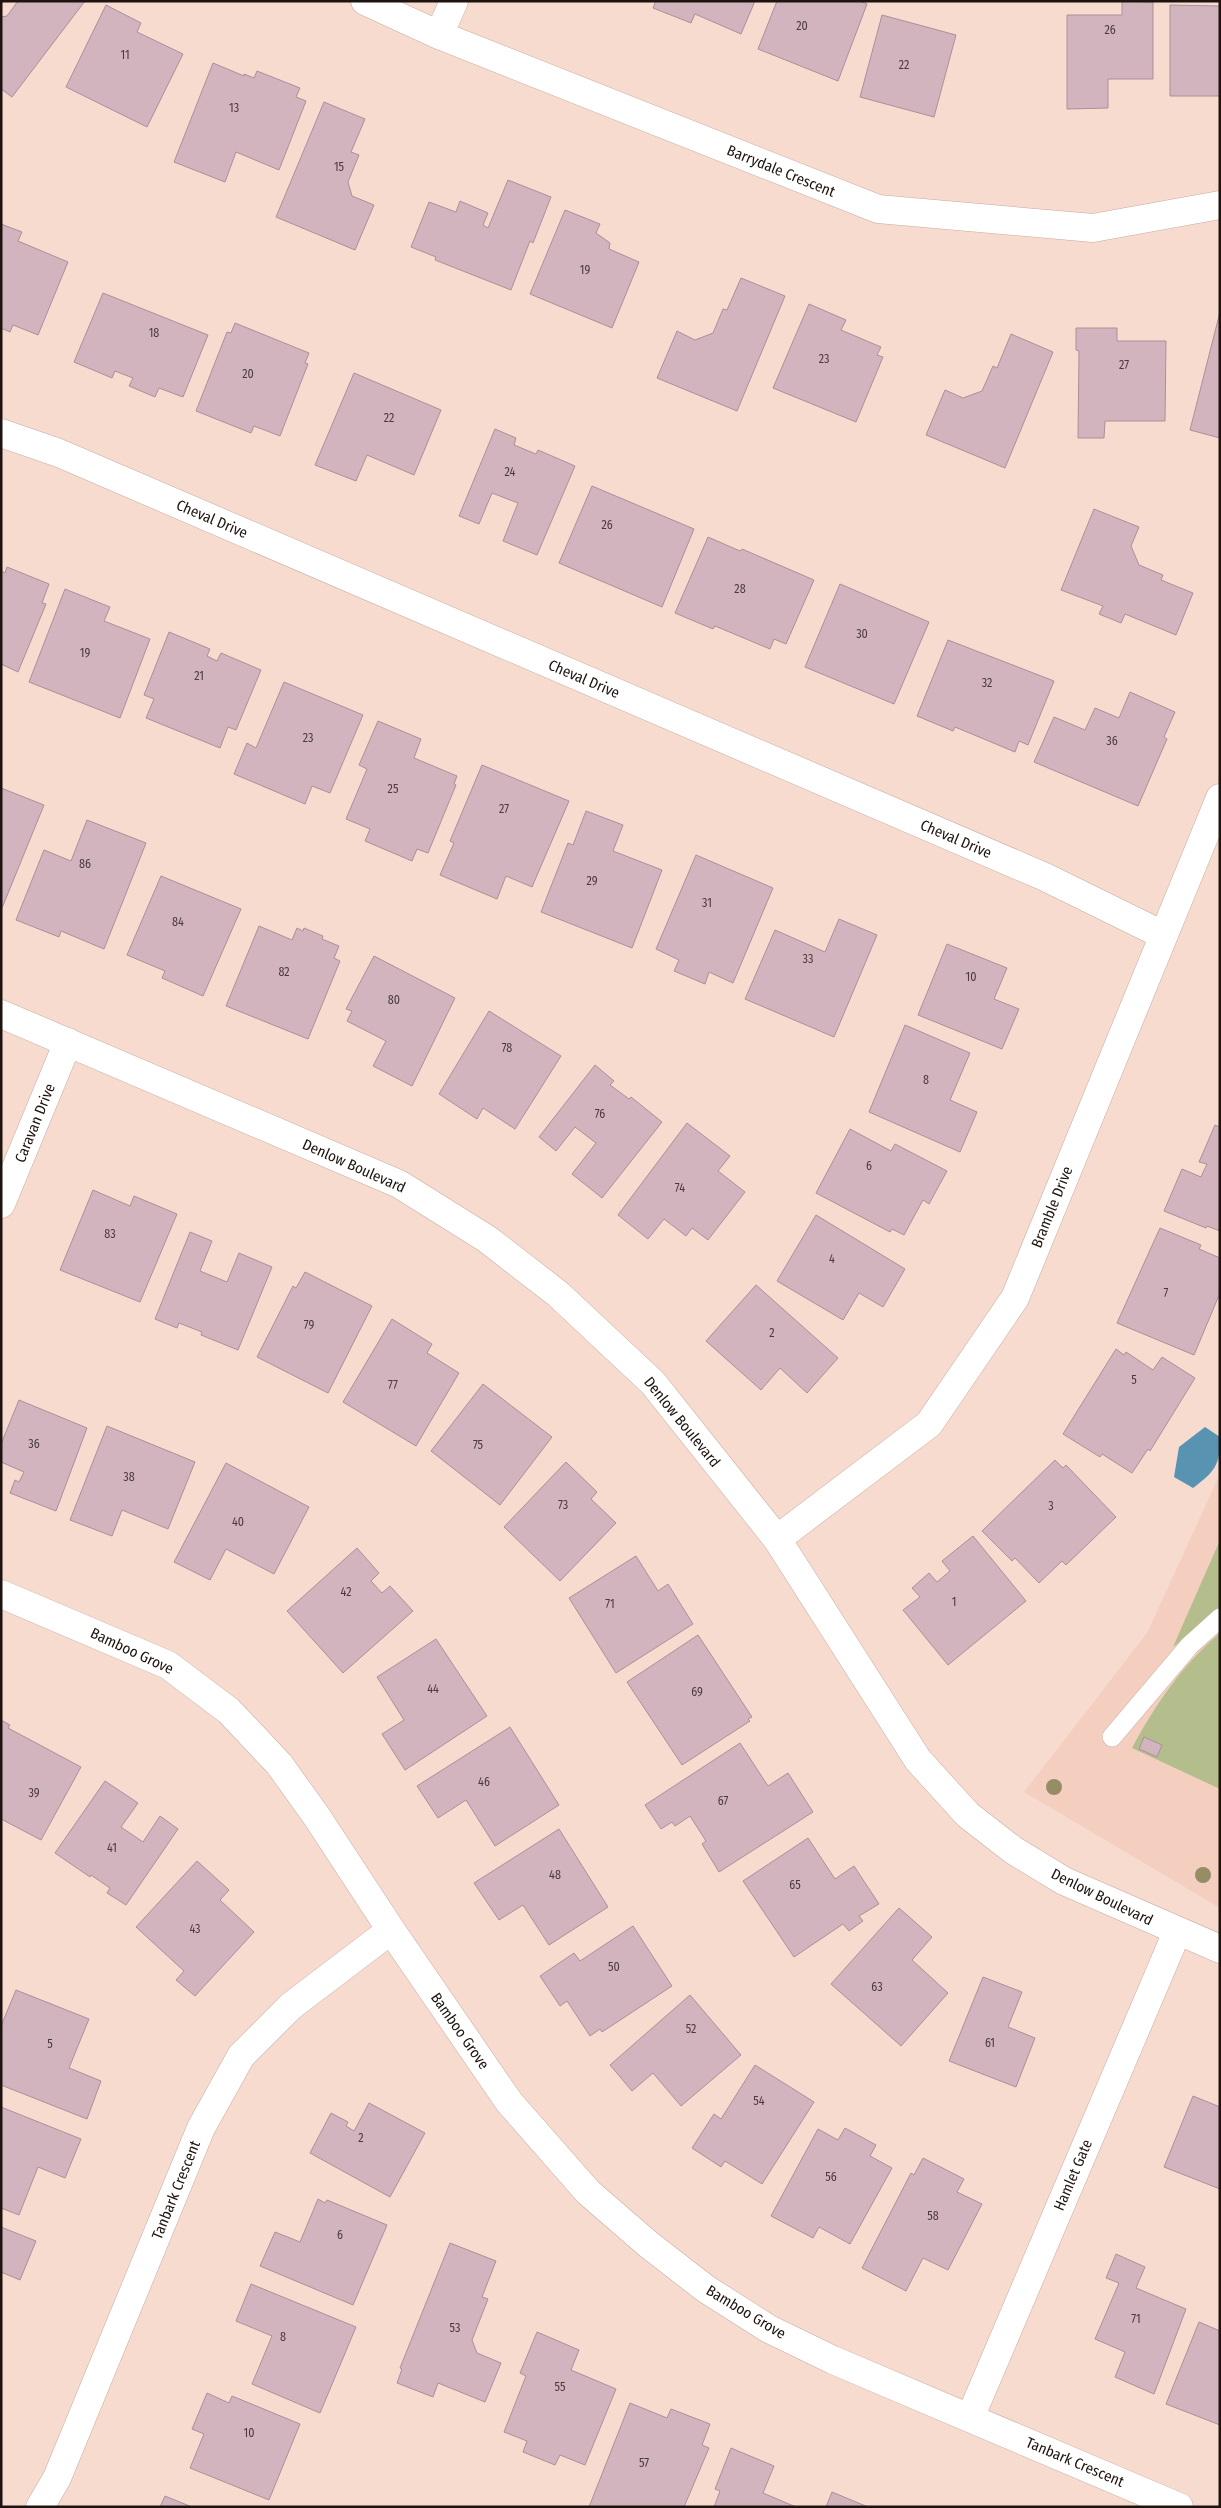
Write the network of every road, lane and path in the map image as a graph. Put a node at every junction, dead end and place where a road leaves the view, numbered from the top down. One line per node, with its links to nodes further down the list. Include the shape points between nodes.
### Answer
1 (365, 1): 3 (street, Barrydale Crescent)
2 (454, 1): 3 (street)
3 (439, 35): 4 (street, Barrydale Crescent, via 878,209 1092,228)
4 (1220, 205)
5 (1, 434): 7 (street, Cheval Drive, via 77,460 1045,877)
6 (1220, 798): 7 (street, Bramble Drive)
7 (1163, 935): 11 (street, Bramble Drive, via 1014,1298 929,1424)
8 (1, 1014): 9 (street, Denlow Boulevard)
9 (68, 1042): 10 (street, Caravan Drive); 11 (street, Denlow Boulevard, via 399,1184 487,1239 558,1294 653,1383)
10 (1, 1204)
11 (777, 1540): 16 (street, Denlow Boulevard, via 918,1760 968,1815 1013,1850 1064,1881)
12 (1, 1594): 15 (street, Bamboo Grove, via 168,1665 229,1711 279,1764)
13 (1220, 1618): 14 (lane, via 1190,1645)
14 (1112, 1737)
15 (391, 1930): 18 (street, Bamboo Grove, via 509,2102 588,2192 648,2244 706,2289 769,2329 832,2360); 19 (street, Tanbark Crescent, via 291,2006 241,2056 201,2128 57,2478)
16 (1177, 1932): 17 (street, Denlow Boulevard); 18 (street, Hamlet Gate)
17 (1220, 1949)
18 (970, 2418): 20 (street, Tanbark Crescent)
19 (40, 2507)
20 (1180, 2507)

